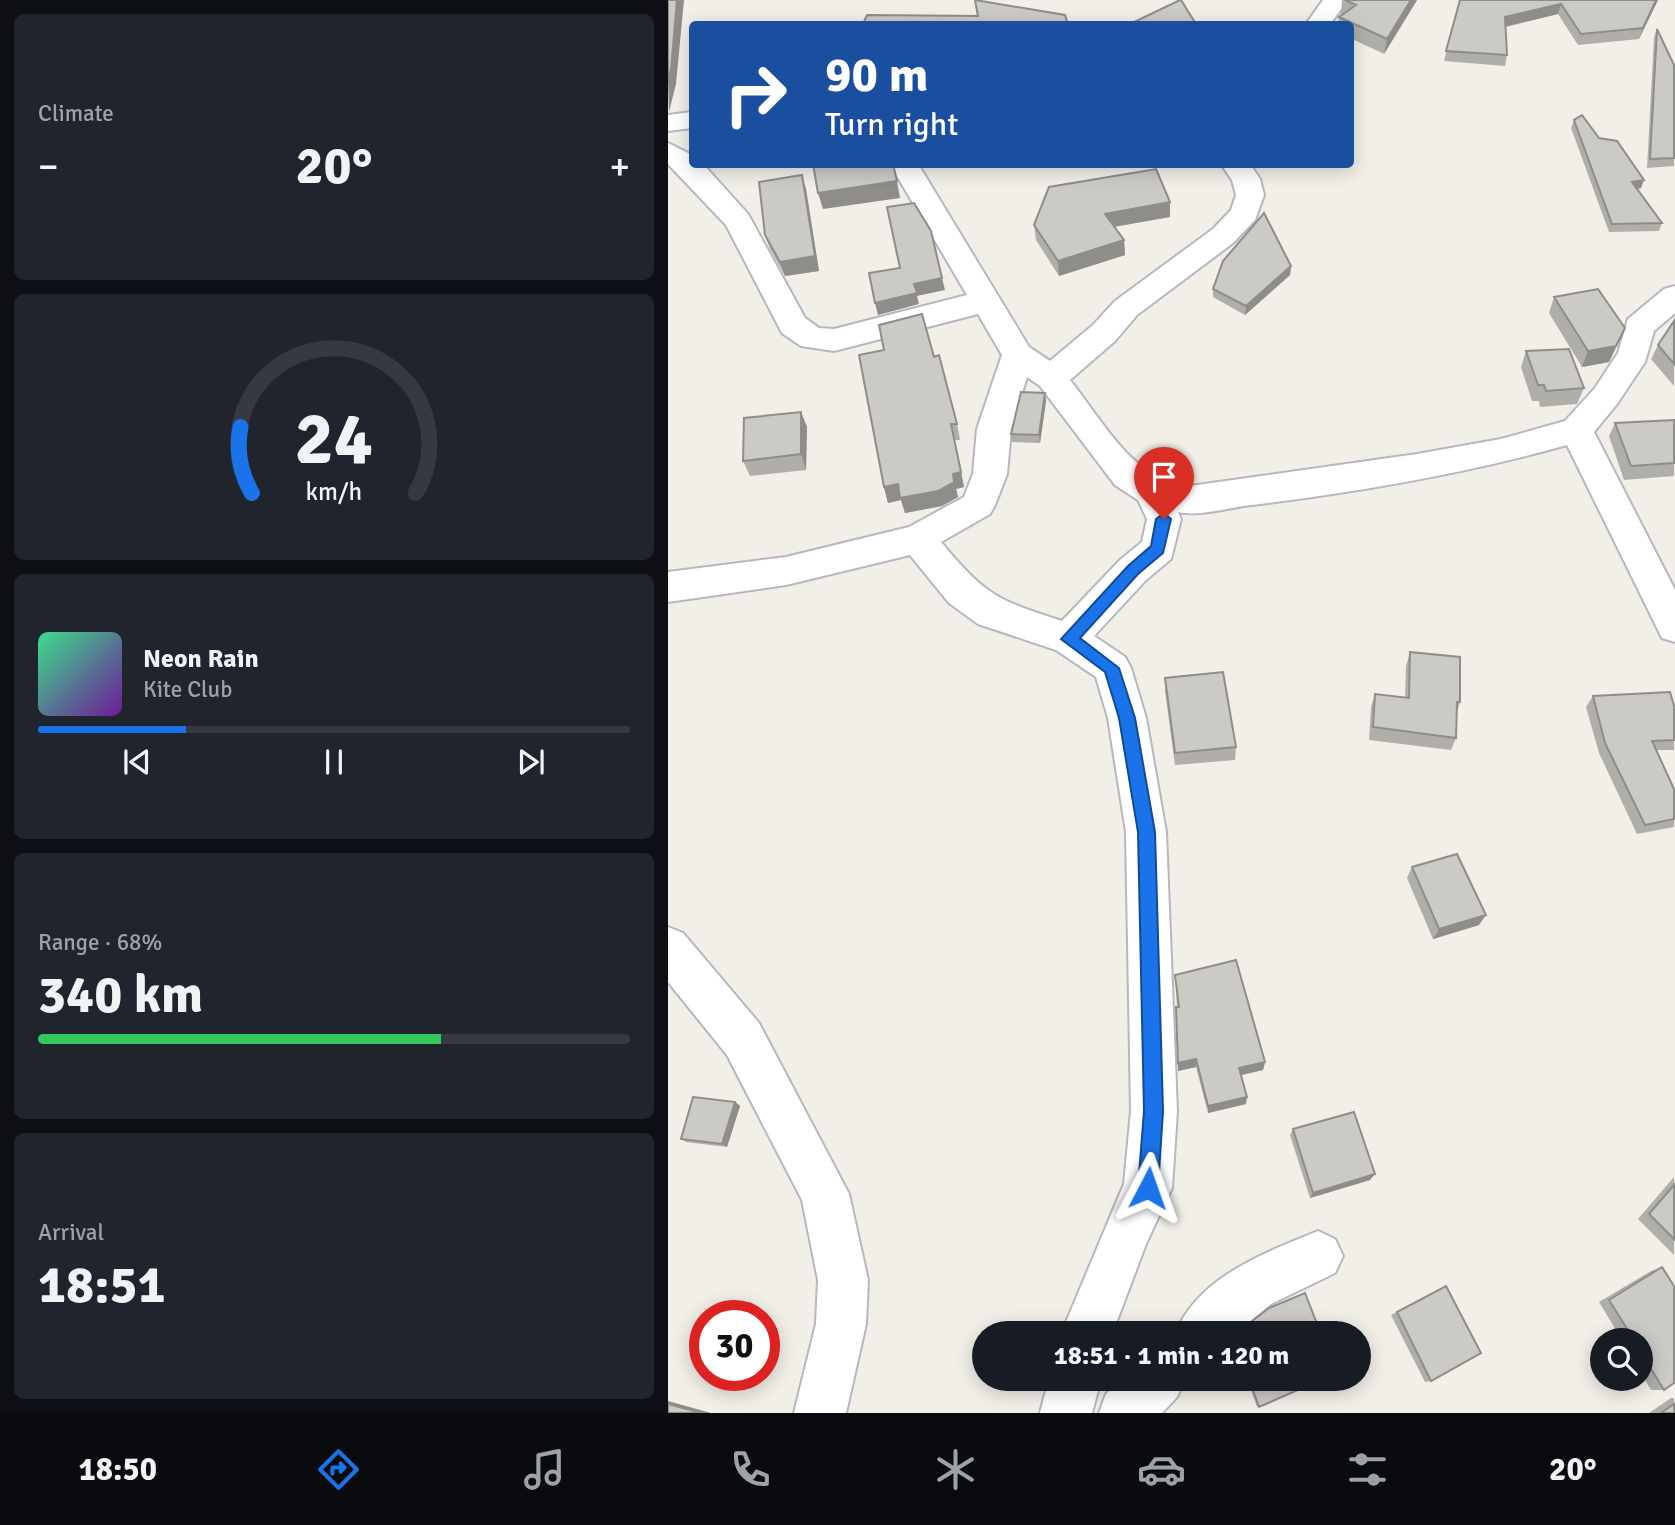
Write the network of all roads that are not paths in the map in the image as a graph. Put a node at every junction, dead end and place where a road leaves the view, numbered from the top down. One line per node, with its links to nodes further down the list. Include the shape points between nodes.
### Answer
1 (1336, 0): 2 (street)
2 (1320, 21)
3 (689, 120): 4 (street)
4 (668, 123)
5 (668, 152): 6 (street)
6 (689, 166)
7 (690, 168): 11 (street, via 738,221 793,325 812,338 834,340)
8 (906, 168): 11 (street)
9 (1238, 168): 13 (street, via 1250,195 1245,213 1223,236 1126,308)
10 (1674, 296): 14 (street, via 1639,327 1634,354)
11 (986, 300): 12 (street)
12 (1019, 355): 13 (street); 16 (street, via 994,429 990,474 978,505)
13 (1051, 378): 15 (street, via 1128,476)
14 (1576, 430): 15 (street, via 1501,451 1298,486 1183,500); 18 (street)
15 (1151, 492): 19 (street, via 1164,519 1158,549)
16 (918, 539): 17 (street, via 786,571); 19 (street, via 963,593 991,613)
17 (668, 587)
18 (1674, 627)
19 (1069, 639): 22 (street, via 1112,668 1127,718 1146,832 1150,930 1154,1111 1148,1188)
20 (668, 948): 26 (street, via 743,1039 825,1194 843,1280 841,1324)
21 (1318, 1256): 23 (street, via 1254,1284)
22 (1091, 1321)
23 (1211, 1321)
24 (1072, 1391): 27 (street)
25 (1147, 1391): 28 (street)
26 (820, 1413)
27 (1066, 1413)
28 (1125, 1413)

